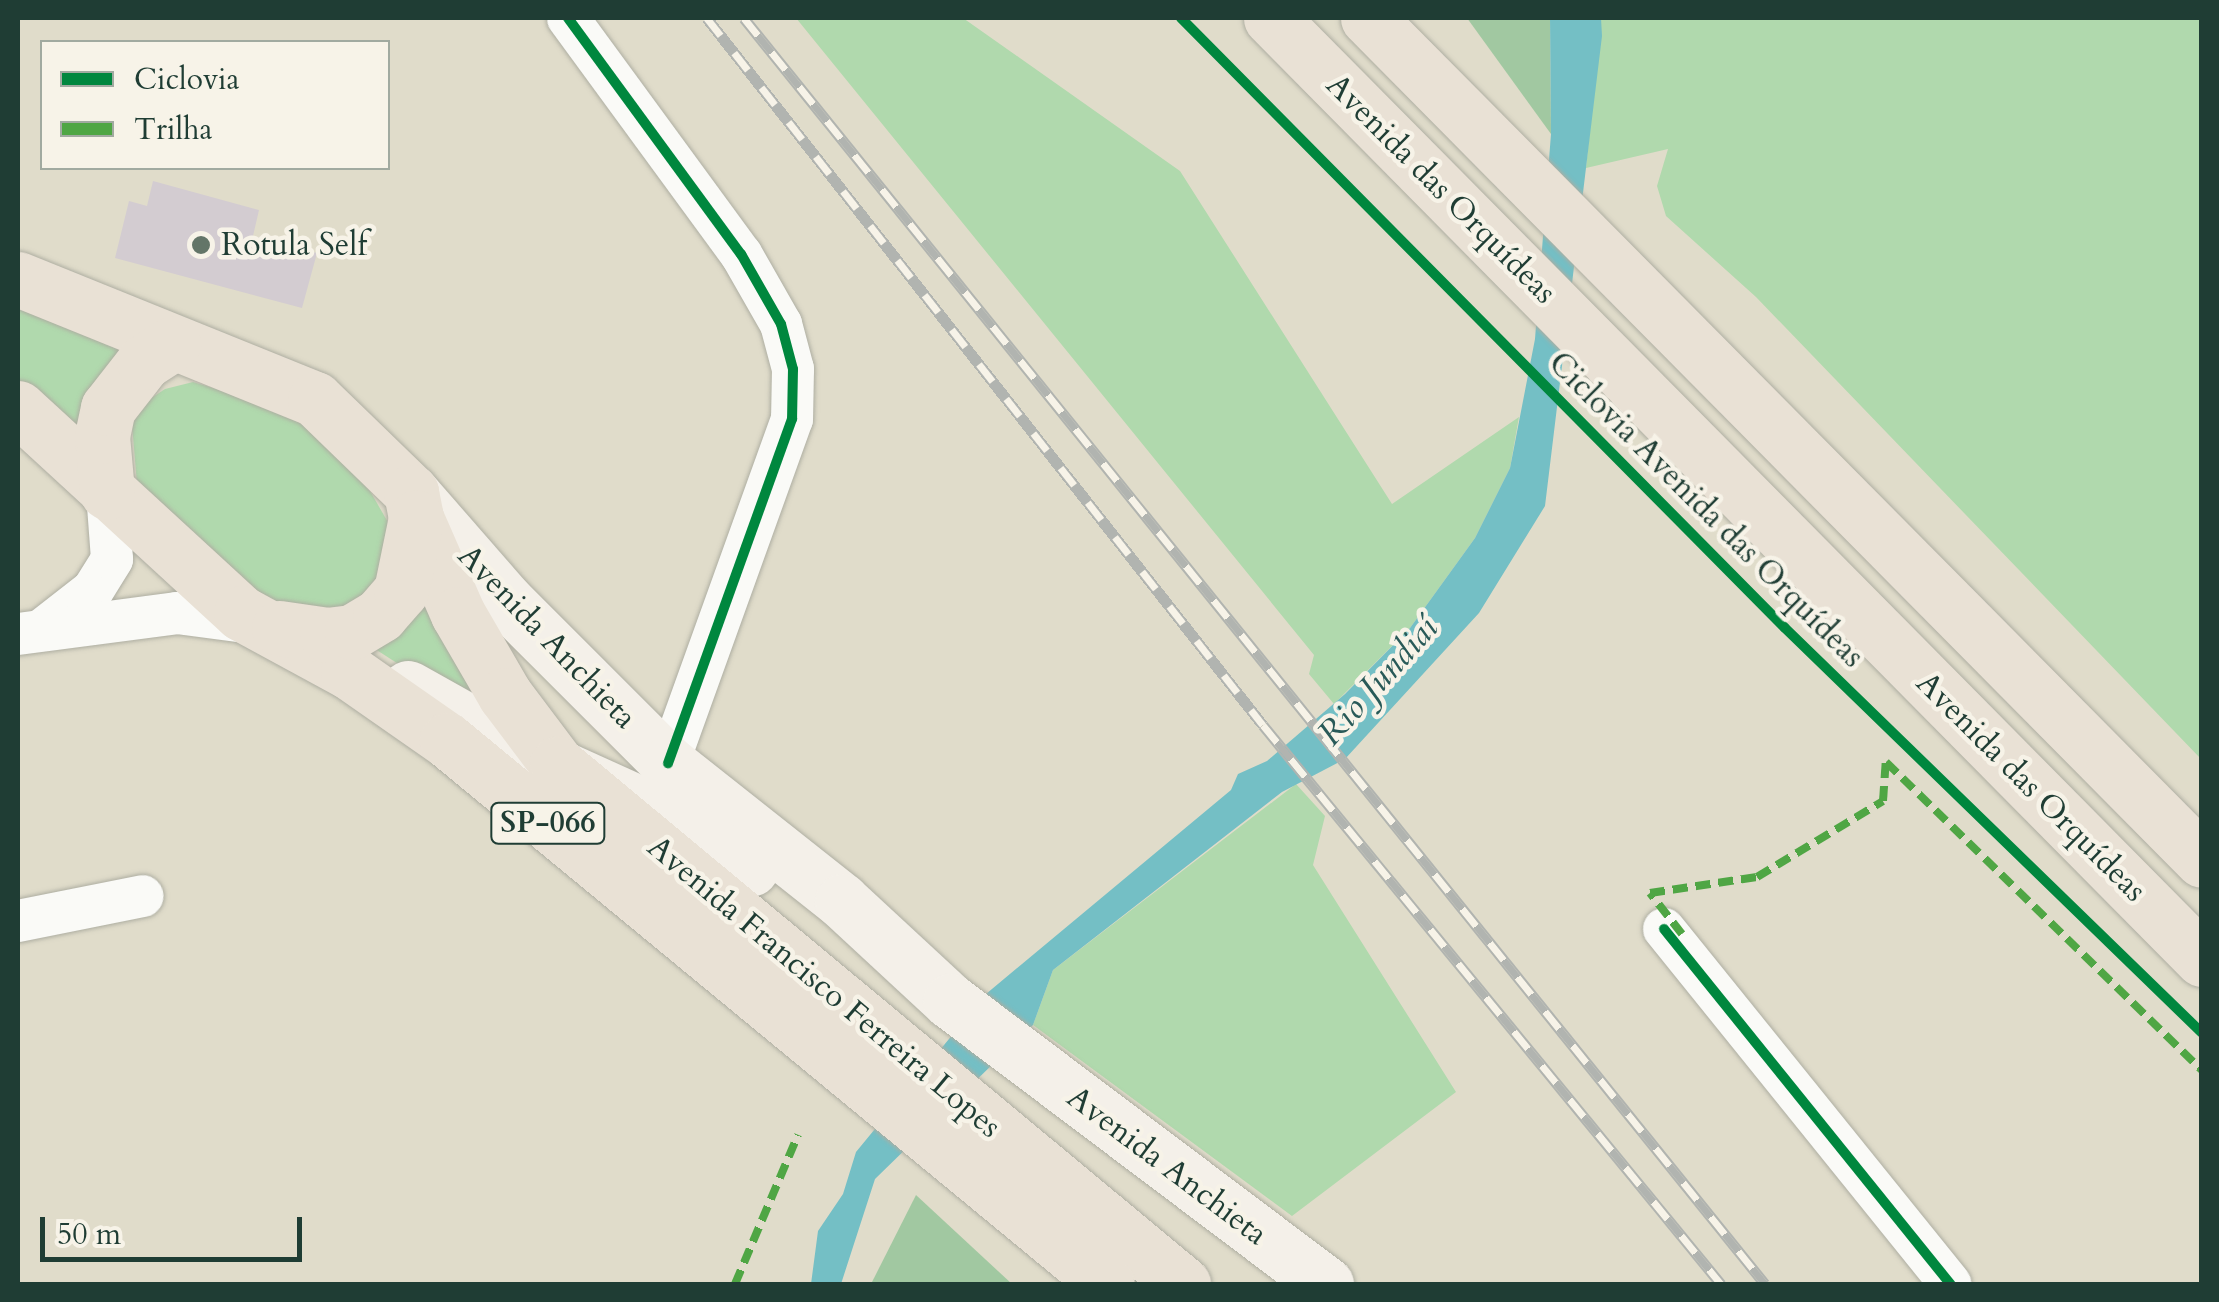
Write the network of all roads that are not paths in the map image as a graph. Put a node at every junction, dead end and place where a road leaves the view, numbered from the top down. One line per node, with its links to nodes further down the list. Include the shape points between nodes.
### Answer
1 (568, 18): 12 (street, via 742,254 781,324 793,369 792,419)
2 (1271, 18): 18 (main road, Avenida das Orquídeas)
3 (1368, 18): 14 (main road)
4 (18, 279): 5 (main road, SP-066)
5 (173, 343): 7 (main road, via 133,374 108,408 102,436); 8 (main road, Avenida Francisco Ferreira Lopes / SP-066, via 315,399)
6 (18, 408): 7 (main road, SP-066)
7 (107, 492): 9 (main road, Avenida Francisco Ferreira Lopes / SP-066); 10 (street, via 112,560 93,590)
8 (414, 505): 9 (main road, via 401,591 380,615 352,632 327,636); 12 (main road, Avenida Anchieta); 13 (main road, Avenida Francisco Ferreira Lopes / SP-066, via 468,630)
9 (261, 624): 10 (street, via 177,613); 11 (main road, Avenida Francisco Ferreira Lopes / SP-066)
10 (30, 632)
11 (348, 671): 13 (main road, Avenida Anchieta, via 418,692); 20 (main road, Avenida Francisco Ferreira Lopes / SP-066)
12 (668, 763): 19 (main road, Avenida Anchieta, via 842,901)
13 (557, 764): 19 (main road, Avenida Anchieta, via 667,816); 20 (main road, Avenida Francisco Ferreira Lopes / SP-066)
14 (2202, 860)
15 (143, 896): 16 (street)
16 (18, 921)
17 (1664, 930): 25 (street)
18 (2202, 958)
19 (932, 986): 24 (main road, Avenida Anchieta)
20 (827, 1023): 21 (main road, Avenida Francisco Ferreira Lopes / SP-066)
21 (1025, 1182): 22 (main road, Avenida Francisco Ferreira Lopes / SP-066); 23 (main road, Avenida Francisco Ferreira Lopes / SP-066)
22 (1107, 1284)
23 (1183, 1284)
24 (1326, 1284)
25 (1950, 1284)

